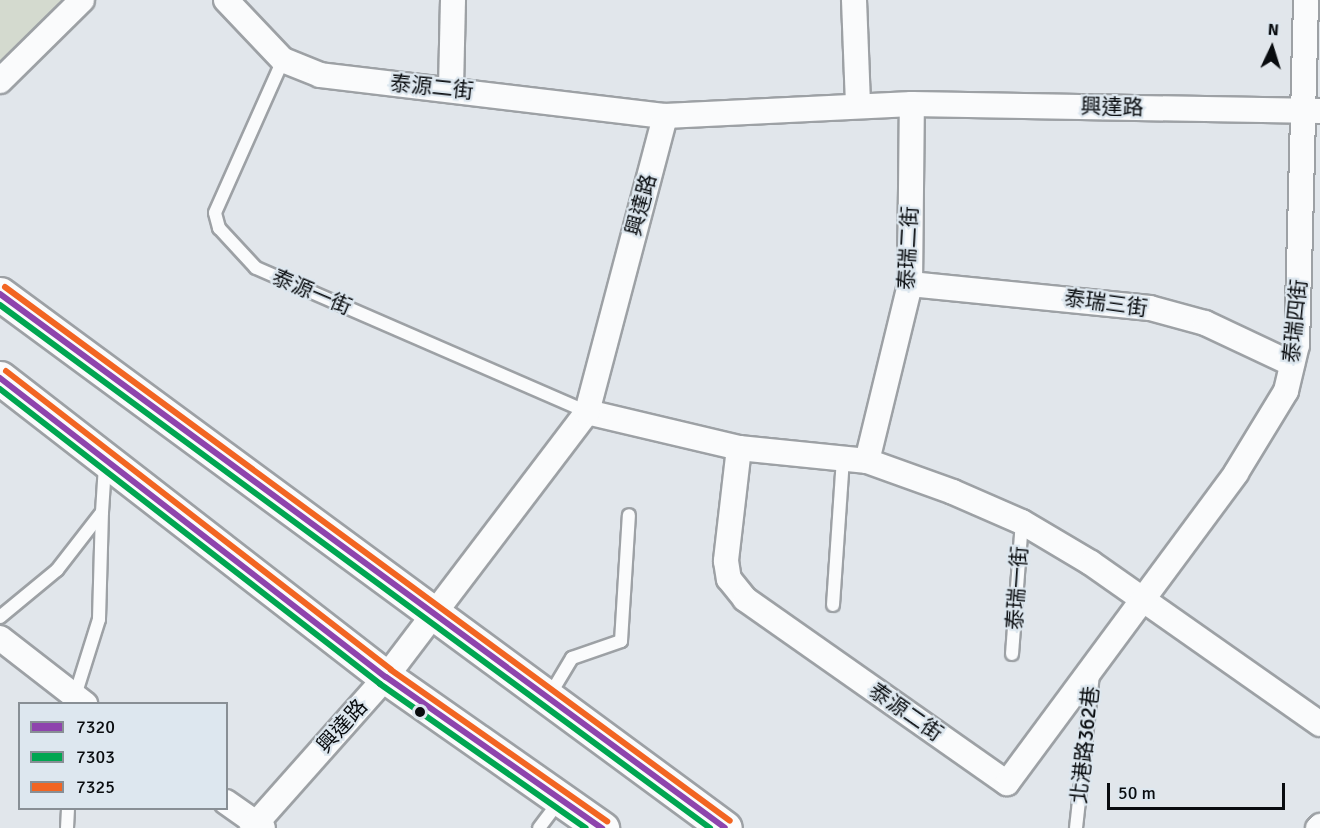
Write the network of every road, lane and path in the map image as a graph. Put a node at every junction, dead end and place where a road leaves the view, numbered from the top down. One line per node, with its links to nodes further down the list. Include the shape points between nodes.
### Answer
1 (82, 0): 7 (street)
2 (226, 0): 6 (street, 泰源二街)
3 (453, 0): 8 (street)
4 (854, 0): 10 (street)
5 (1306, 0): 11 (street, 泰瑞四街)
6 (283, 60): 8 (street, 泰源二街, via 320,75); 17 (lane, 泰源一街, via 215,213 219,228 256,268)
7 (0, 81)
8 (451, 88): 12 (street, 泰源二街)
9 (912, 104): 10 (street, 興達路); 11 (street, 興達路); 13 (street, 泰瑞二街)
10 (858, 105): 12 (street, 興達路)
11 (1314, 111): 15 (street, 泰瑞四街, via 1297,345)
12 (665, 116): 17 (street, 興達路)
13 (910, 285): 15 (street, 泰瑞三街, via 1150,308 1205,323); 20 (street, 泰瑞二街)
14 (0, 294): 26 (main road)
15 (1292, 364): 24 (street, 泰瑞四街, via 1286,391 1236,473)
16 (0, 378): 19 (main road)
17 (587, 412): 18 (street); 26 (street, 興達路)
18 (739, 448): 20 (street); 30 (street, 泰源二街, via 726,561 729,579 745,598 1007,783)
19 (100, 451): 21 (lane, via 106,473); 31 (main road)
20 (855, 459): 23 (street); 25 (lane)
21 (102, 512): 27 (lane, via 57,570); 33 (lane, via 99,619)
22 (629, 515): 32 (lane, via 621,641 572,658)
23 (1022, 522): 24 (street); 29 (lane, 泰瑞一街)
24 (1143, 597): 30 (street, 泰源二街); 34 (street)
25 (833, 605)
26 (434, 616): 31 (street, 興達路); 32 (main road)
27 (0, 617)
28 (0, 638): 33 (street)
29 (1012, 654)
30 (1094, 661): 43 (lane, 北港路362巷)
31 (386, 677): 35 (main road); 38 (street, 興達路)
32 (548, 699): 42 (main road)
33 (78, 701)
34 (1320, 724)
35 (561, 799): 40 (lane); 41 (main road)
36 (228, 804): 38 (street)
37 (68, 810): 39 (lane)
38 (257, 826)
39 (67, 828)
40 (539, 828)
41 (602, 828)
42 (725, 828)
43 (1076, 828)

